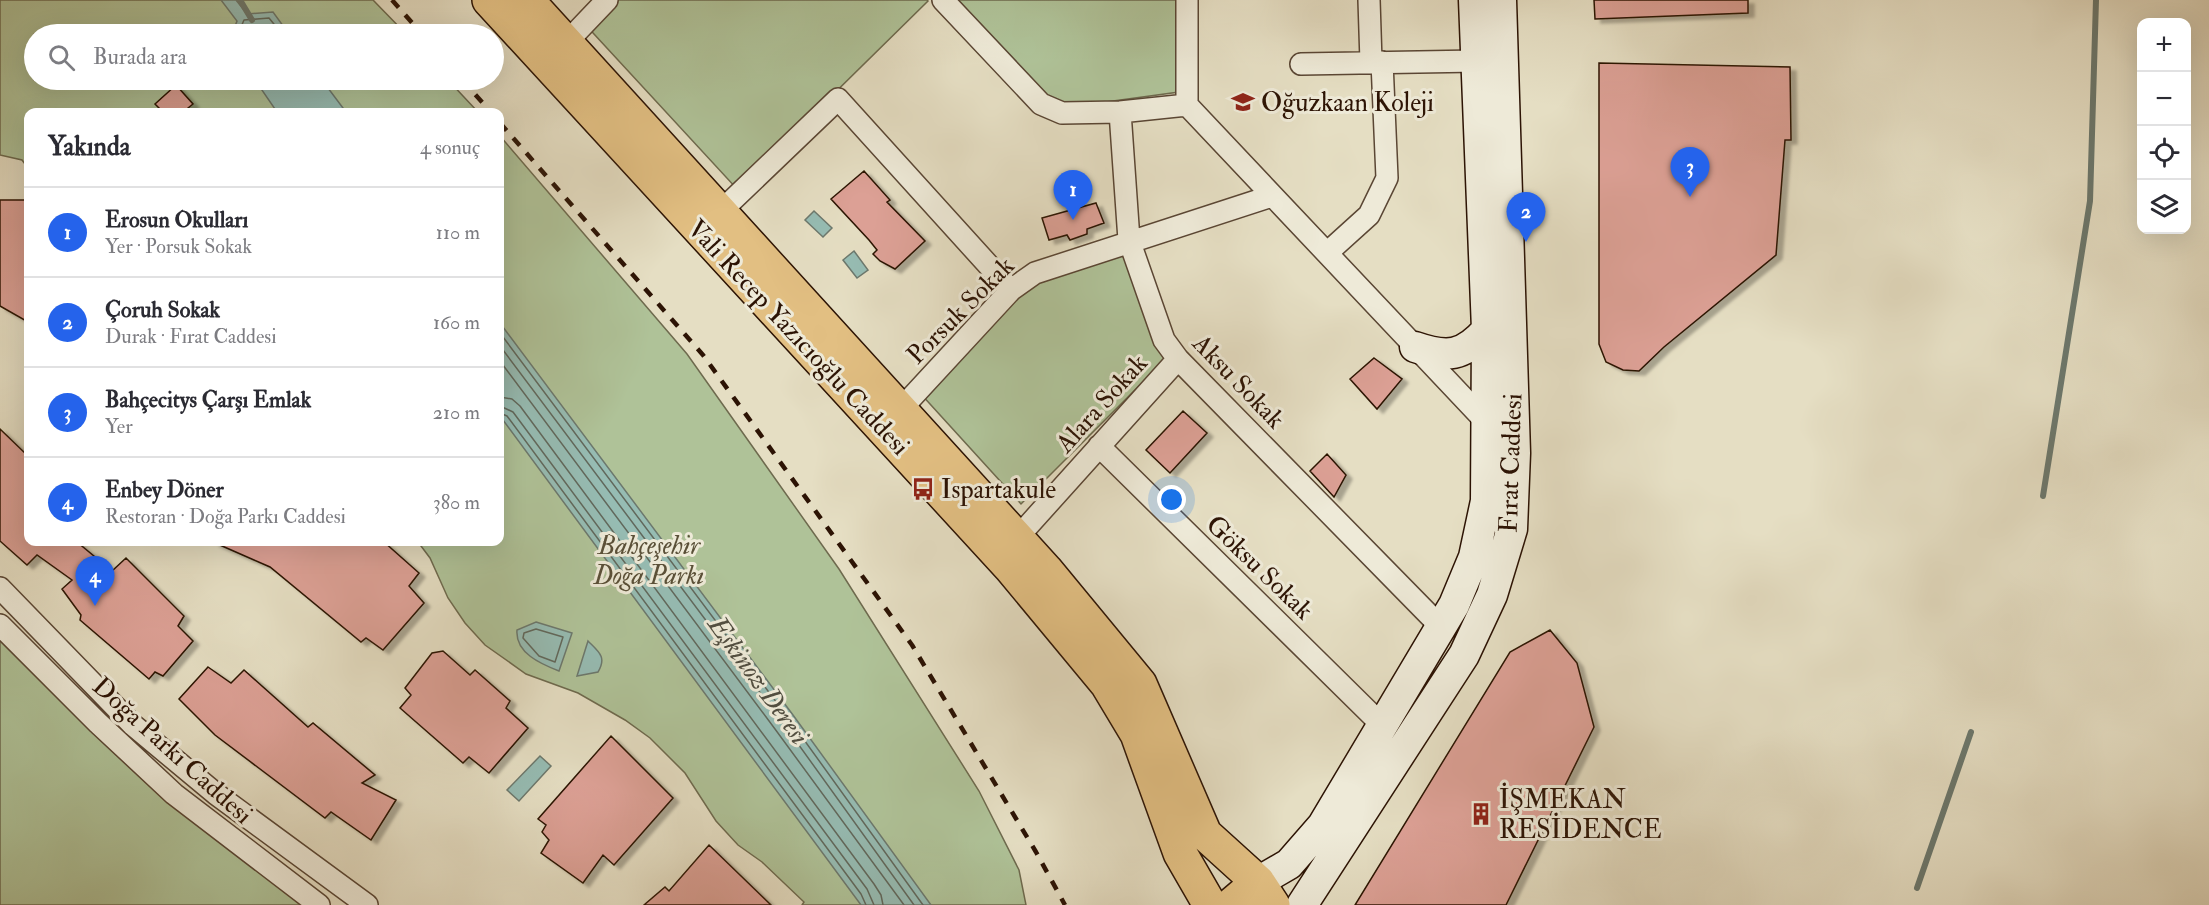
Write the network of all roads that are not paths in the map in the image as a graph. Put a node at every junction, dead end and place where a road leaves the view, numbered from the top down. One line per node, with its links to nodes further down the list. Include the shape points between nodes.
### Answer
1 (489, 0): 35 (main road, Vali Recep Yazıcıoğlu Caddesi, via 1010,567 1107,684 1137,734 1180,853)
2 (527, 0): 9 (main road, Vali Recep Yazıcıoğlu Caddesi)
3 (607, 0): 9 (street)
4 (943, 0): 14 (street, via 1041,104 1062,113)
5 (1187, 0): 13 (street)
6 (1369, 0): 10 (street)
7 (1474, 0): 11 (main road, Fırat Caddesi)
8 (1501, 0): 26 (main road, Fırat Caddesi)
9 (566, 43): 16 (main road, Vali Recep Yazıcıoğlu Caddesi)
10 (1377, 62): 11 (street); 12 (street); 18 (street, via 1387,178 1370,215)
11 (1477, 62): 20 (main road, Fırat Caddesi)
12 (1301, 64)
13 (1187, 105): 14 (street); 15 (street)
14 (1120, 112): 17 (street, Aksu Sokak)
15 (1272, 196): 17 (street, Porsuk Sokak); 18 (street)
16 (720, 212): 19 (street, via 838,99); 23 (main road, Vali Recep Yazıcıoğlu Caddesi)
17 (1129, 240): 19 (street, Porsuk Sokak, via 1035,273); 22 (street, Aksu Sokak, via 1164,340)
18 (1327, 253): 21 (street)
19 (1011, 291): 23 (street, Porsuk Sokak)
20 (1486, 330): 21 (main road, via 1456,353 1441,356); 24 (main road, Fırat Caddesi)
21 (1415, 347): 24 (street)
22 (1178, 359): 25 (street, Alara Sokak); 30 (street, Aksu Sokak)
23 (900, 410): 27 (main road, Vali Recep Yazıcıoğlu Caddesi)
24 (1486, 422): 26 (street); 30 (main road, Fırat Caddesi, via 1486,501 1474,557 1454,606)
25 (1099, 446): 27 (street, Alara Sokak); 31 (street, Göksu Sokak)
26 (1515, 453): 37 (main road, Fırat Caddesi, via 1512,529 1492,595 1469,645)
27 (1017, 538): 32 (main road, Vali Recep Yazıcıoğlu Caddesi, via 1140,684 1205,834)
28 (0, 588): 34 (street, via 134,725 216,794)
29 (0, 625): 33 (street, Doğa Parkı Caddesi, via 174,794)
30 (1440, 626): 31 (main road, Fırat Caddesi)
31 (1383, 726): 32 (main road, Fırat Caddesi, via 1323,825)
32 (1265, 894): 36 (main road)
33 (319, 905)
34 (367, 905)
35 (1210, 905)
36 (1231, 905)
37 (1302, 905)

